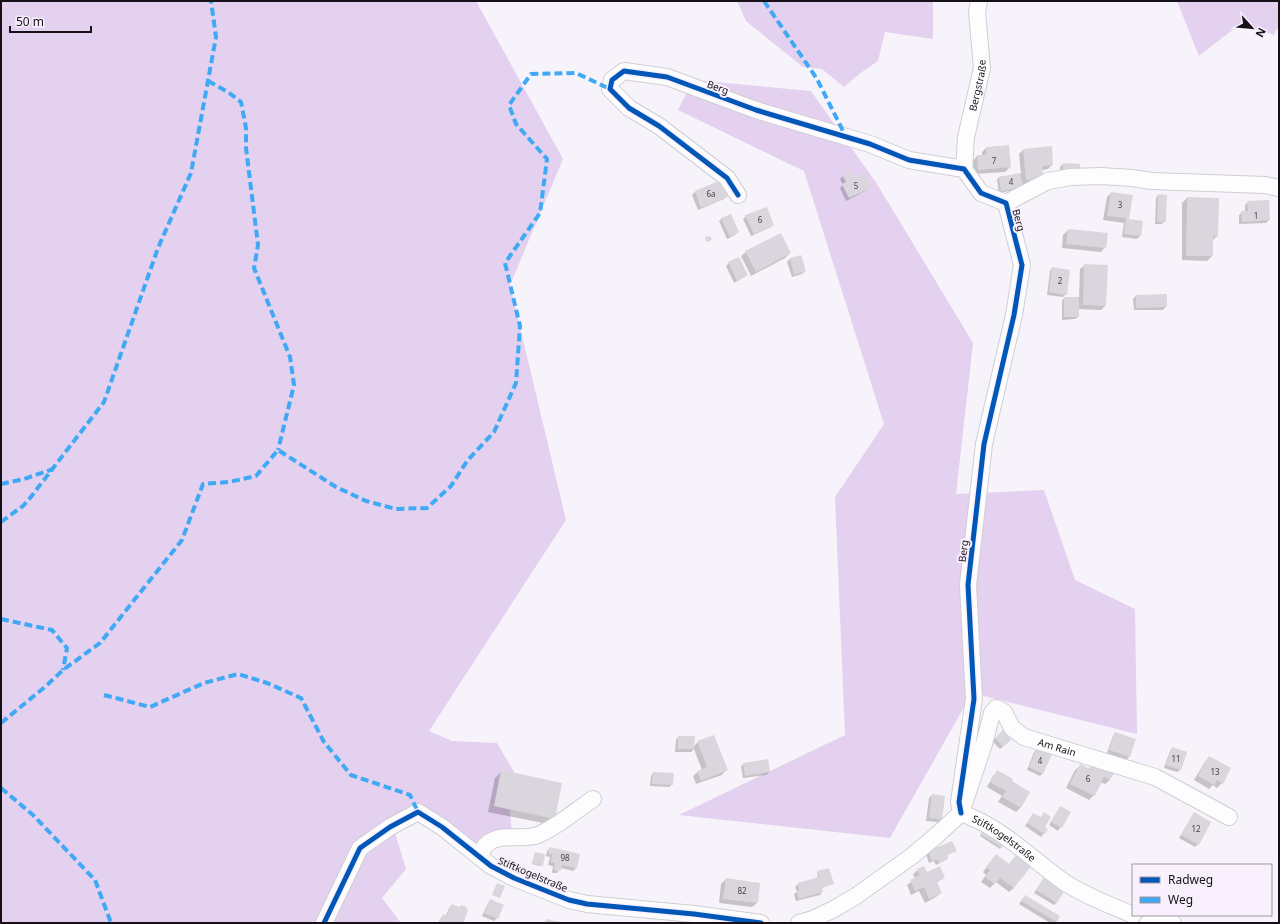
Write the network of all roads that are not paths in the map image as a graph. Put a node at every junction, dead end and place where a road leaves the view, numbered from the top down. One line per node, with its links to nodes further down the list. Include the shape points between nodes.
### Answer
1 (979, 1): 2 (street, Bergstraße, via 977,12 982,68 966,137)
2 (964, 169): 4 (street, Berg, via 909,160 870,144 756,110 667,77 624,71 612,80 610,89 629,108 659,126 727,178); 5 (street, Berg, via 981,192)
3 (1279, 188): 5 (street, via 1266,185 1152,181 1100,176 1071,177 1048,181)
4 (738, 195)
5 (1006, 203): 7 (street, Berg, via 1022,265 1014,316 984,444 968,586 974,699 959,802)
6 (592, 800): 9 (street, via 537,835 493,840 486,844)
7 (961, 812): 8 (street, Am Rain, via 992,713 996,708 1004,712 1012,728 1024,737 1155,777); 10 (street, Stiftkogelstraße, via 990,825 1082,893); 15 (street, Stiftkogelstraße, via 912,856 856,896 813,919)
8 (1229, 817)
9 (479, 857): 12 (street, Stiftkogelstraße, via 514,878 569,900); 13 (street, Stiftkogelstraße, via 442,827 418,812 390,827 360,848)
10 (1132, 915)
11 (1135, 916): 16 (street, Stiftkogelstraße)
12 (693, 918): 14 (street, Stiftkogelstraße)
13 (324, 923)
14 (761, 923)
15 (799, 923)
16 (1148, 923): 17 (street, Stiftkogelstraße)
17 (1173, 923)

